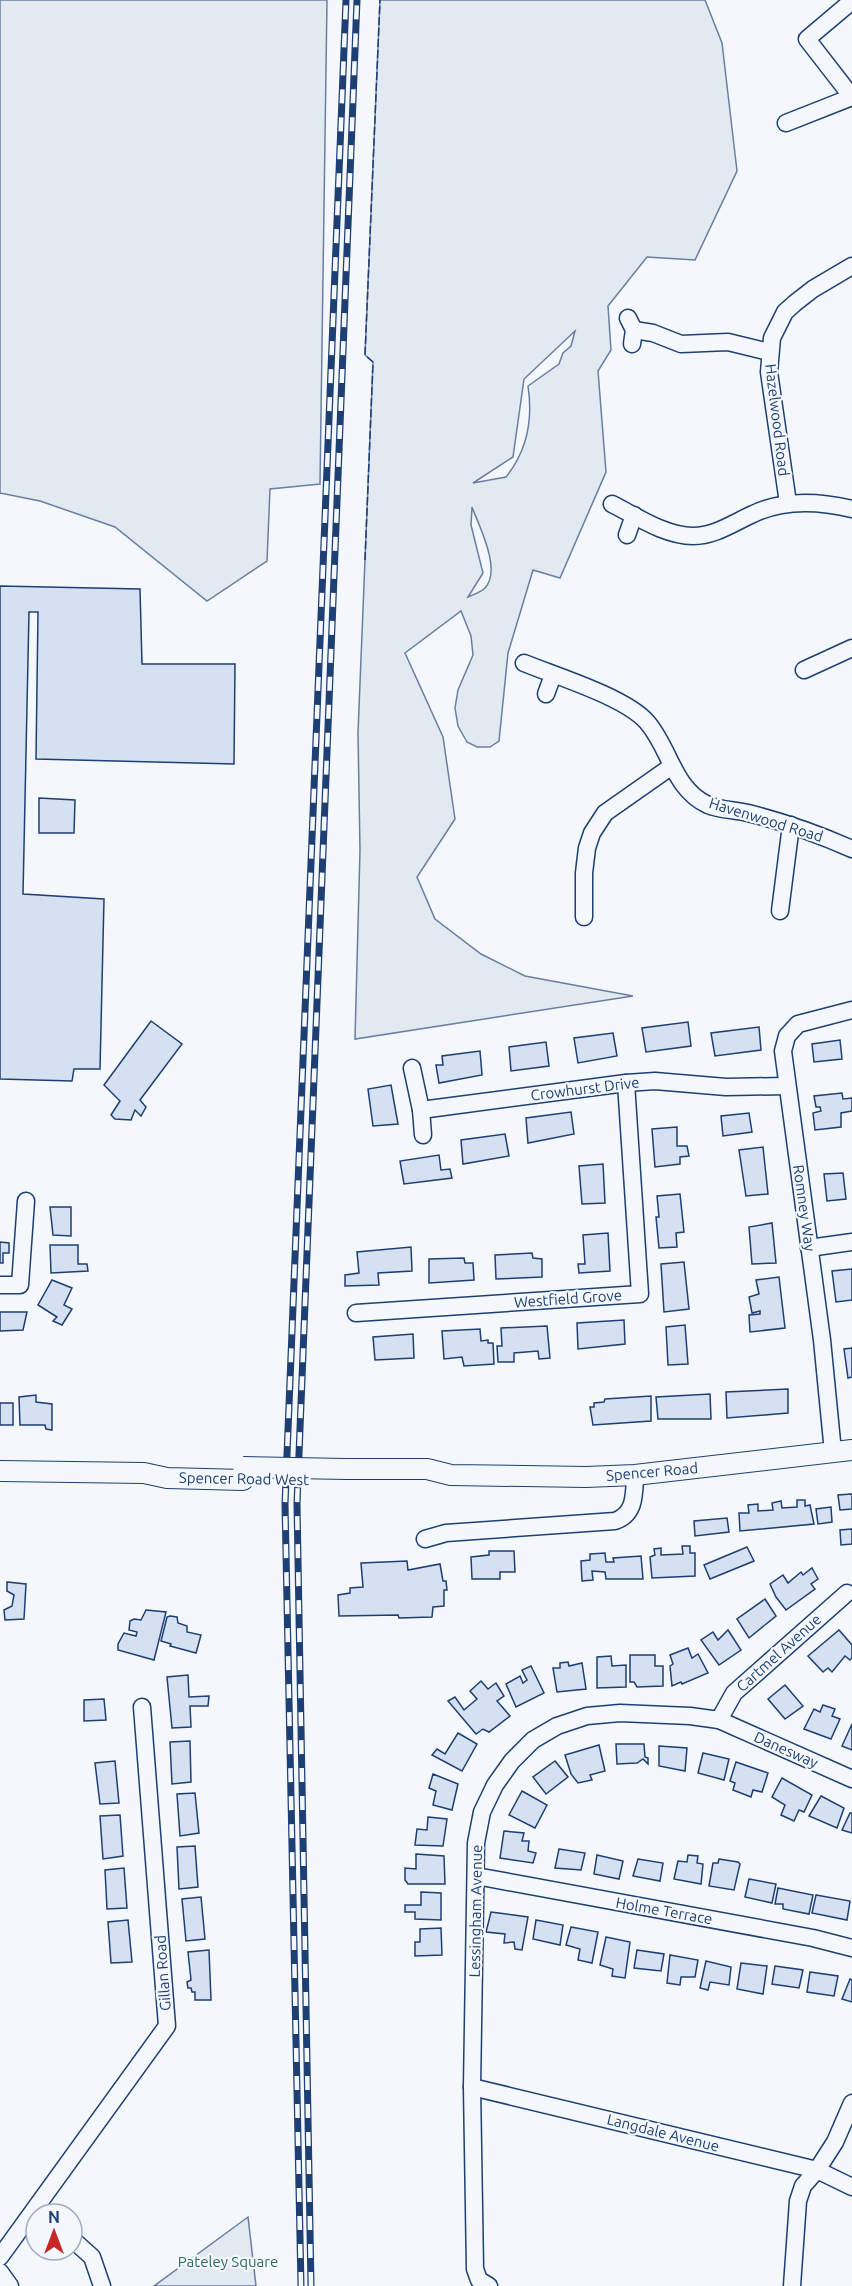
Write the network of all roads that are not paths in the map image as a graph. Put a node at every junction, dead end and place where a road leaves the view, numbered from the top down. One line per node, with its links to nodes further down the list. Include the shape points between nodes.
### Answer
1 (852, 1): 2 (street, via 807,39)
2 (852, 97): 3 (street)
3 (786, 123)
4 (852, 266): 6 (street, Hazelwood Road, via 813,289 786,312)
5 (632, 331): 6 (street, via 653,333 681,344 728,342)
6 (769, 352): 7 (street, Hazelwood Road)
7 (788, 503): 9 (street, via 817,502); 10 (street, via 768,507 718,531 692,536 662,529)
8 (612, 504): 10 (street)
9 (852, 508)
10 (634, 515): 11 (street)
11 (627, 535)
12 (852, 648): 14 (street)
13 (524, 663): 15 (street, Havenwood Road)
14 (804, 670)
15 (553, 675): 16 (street); 17 (street, Havenwood Road, via 637,712 654,731)
16 (546, 694)
17 (672, 766): 18 (street, Havenwood Road, via 687,790 709,805); 21 (street, via 605,813 592,833 576,893)
18 (791, 825): 19 (street, Havenwood Road); 20 (street)
19 (852, 849)
20 (780, 911)
21 (584, 917)
22 (852, 1010): 25 (street, Romney Way, via 798,1024 787,1036 783,1051)
23 (412, 1068): 26 (street)
24 (626, 1083): 25 (street, Crowhurst Drive); 26 (street, Crowhurst Drive); 32 (street, Westfield Grove, via 640,1294)
25 (786, 1086): 30 (street, Romney Way)
26 (421, 1110): 27 (street)
27 (423, 1135)
28 (26, 1201): 31 (street, via 20,1285)
29 (852, 1242): 30 (street)
30 (809, 1248): 33 (street, Romney Way)
31 (0, 1285)
32 (357, 1313)
33 (843, 1451): 36 (street, Spencer Road)
34 (0, 1471): 35 (street, Spencer Road West, via 144,1473 166,1478 243,1473)
35 (345, 1474): 36 (street, Spencer Road, via 427,1481 451,1475)
36 (635, 1475): 37 (street, via 632,1507 615,1521 446,1533)
37 (425, 1539)
38 (847, 1593): 40 (street, Cartmel Avenue, via 734,1693)
39 (142, 1707): 48 (street, Gillan Road, via 167,2026)
40 (719, 1720): 41 (street, Danesway); 42 (street, Lessingham Avenue, via 632,1714 587,1716 532,1740 500,1777 482,1812 476,1843)
41 (852, 1779)
42 (476, 1876): 43 (street, Holme Terrace); 44 (street, Lessingham Avenue)
43 (852, 1948)
44 (472, 2087): 46 (street, Langdale Avenue); 55 (street, Lessingham Avenue, via 475,2269 479,2280)
45 (852, 2103): 46 (street)
46 (817, 2170): 47 (street, Langdale Avenue); 56 (street, via 803,2186 798,2201)
47 (852, 2187)
48 (46, 2202)
49 (24, 2229): 51 (street, Gillan Road)
50 (84, 2250): 54 (street, via 92,2257)
51 (0, 2257)
52 (0, 2272): 53 (street)
53 (10, 2286)
54 (102, 2286)
55 (489, 2286)
56 (792, 2286)

